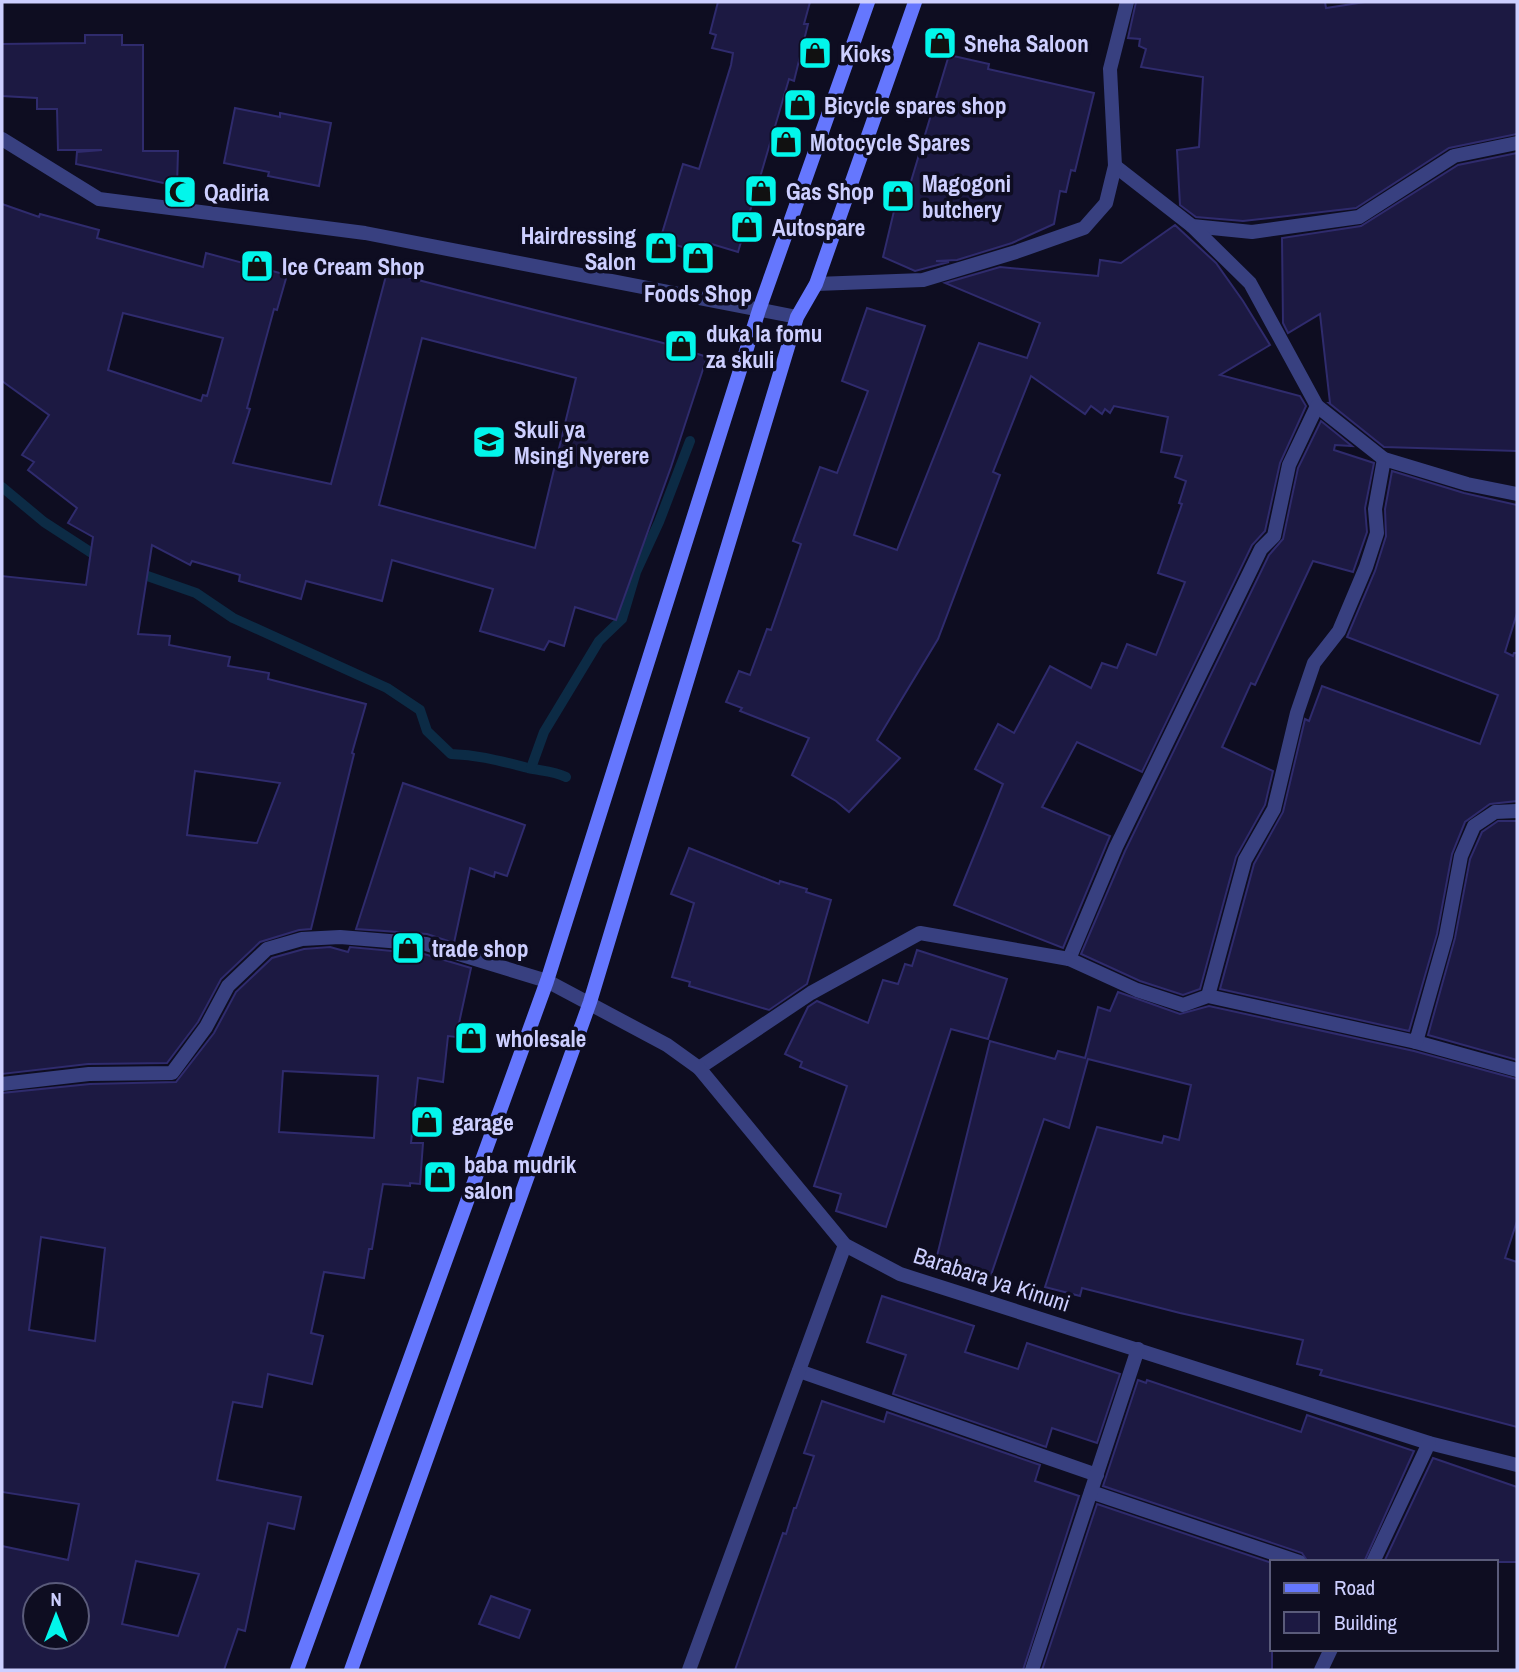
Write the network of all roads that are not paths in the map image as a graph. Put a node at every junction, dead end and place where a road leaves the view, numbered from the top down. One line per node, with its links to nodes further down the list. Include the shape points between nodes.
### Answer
1 (868, 2): 9 (main road)
2 (915, 2): 8 (main road)
3 (1126, 2): 6 (street, via 1110,69)
4 (2, 139): 9 (street, via 99,199 365,233)
5 (1517, 143): 7 (street, via 1454,156 1359,217 1252,232)
6 (1115, 166): 7 (street); 8 (street, via 1106,203 1084,229 923,280)
7 (1192, 226): 11 (street, via 1250,284)
8 (816, 284): 10 (main road)
9 (760, 310): 10 (street); 16 (main road)
10 (797, 317): 18 (main road)
11 (1317, 406): 12 (street); 15 (street, via 1289,466 1273,536 1261,548 1116,847)
12 (1384, 459): 13 (street); 17 (street, via 1375,509 1377,533 1366,568 1339,631 1314,663 1274,809 1245,860)
13 (1517, 494)
14 (1517, 811): 19 (street, via 1495,812 1474,827 1461,856 1446,936)
15 (1069, 959): 17 (street, via 1183,1005); 20 (street, via 920,933 811,993)
16 (547, 981): 18 (street, Barabara ya Kinuni); 22 (street, Barabara ya Kinuni, via 426,944 340,937 302,939 267,949 228,986 206,1027 172,1073 89,1074); 33 (main road)
17 (1208, 996): 19 (street)
18 (590, 1002): 20 (street, Barabara ya Kinuni); 34 (main road)
19 (1416, 1042): 21 (street)
20 (699, 1068): 23 (street, Barabara ya Kinuni)
21 (1517, 1070)
22 (2, 1084)
23 (845, 1245): 24 (street, Barabara ya Kinuni, via 900,1274); 25 (street)
24 (1138, 1349): 26 (street, Barabara ya Kinuni); 28 (street)
25 (799, 1371): 28 (street); 35 (street)
26 (1429, 1443): 27 (street, Barabara ya Kinuni); 31 (street)
27 (1517, 1465)
28 (1097, 1475): 29 (street)
29 (1091, 1492): 30 (street); 36 (street)
30 (1292, 1560)
31 (1374, 1560)
32 (1330, 1651): 37 (street)
33 (298, 1670)
34 (351, 1670)
35 (689, 1670)
36 (1032, 1670)
37 (1321, 1670)

